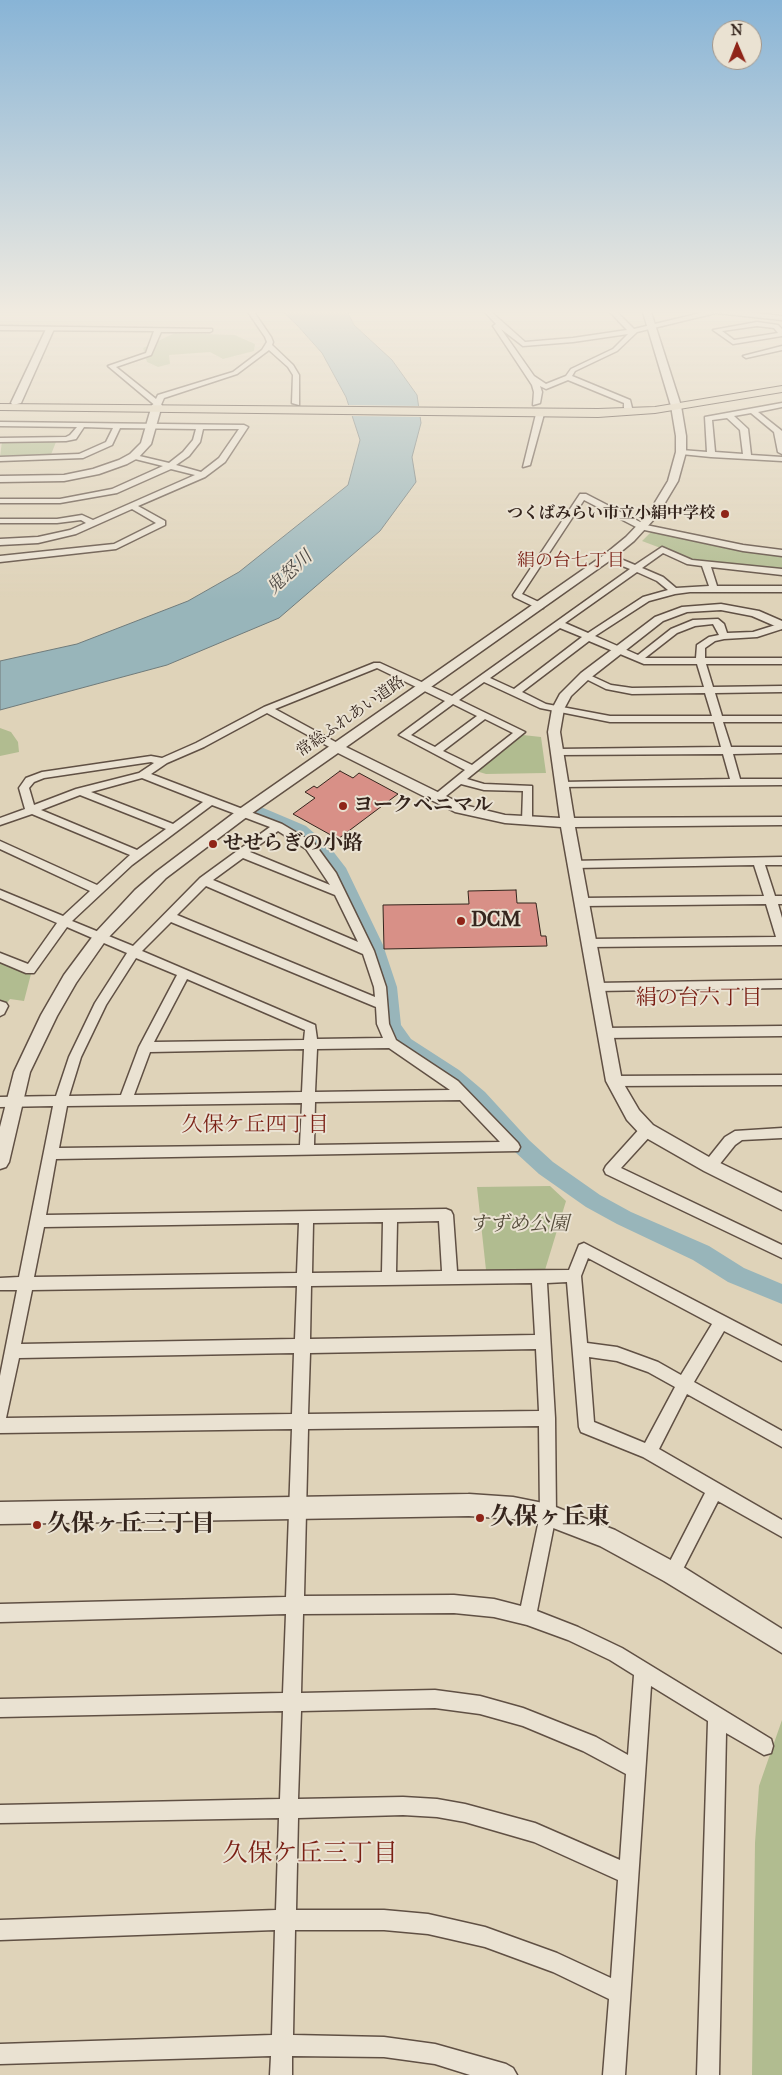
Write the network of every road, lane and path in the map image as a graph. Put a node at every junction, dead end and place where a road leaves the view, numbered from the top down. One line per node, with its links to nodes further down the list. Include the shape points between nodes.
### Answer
1 (15, 405): 12 (street)
2 (74, 406): 6 (main road)
3 (536, 406): 9 (street)
4 (676, 406): 8 (main road); 9 (main road, via 627,412); 18 (street, 常総ふれあい道路, via 682,436)
5 (778, 406): 10 (street)
6 (157, 407): 7 (main road); 15 (street)
7 (297, 408): 9 (main road)
8 (628, 408): 9 (main road)
9 (535, 410): 25 (street)
10 (753, 411): 11 (street); 19 (street, via 778,431)
11 (728, 415): 20 (street, via 708,419); 22 (street, via 744,429)
12 (3, 424): 13 (street); 17 (street)
13 (82, 425): 14 (street); 17 (street, via 73,437 66,439)
14 (118, 426): 15 (street); 23 (street, via 109,443 80,456)
15 (152, 426): 16 (street); 21 (street, via 146,444)
16 (200, 427): 26 (street, via 197,440); 27 (street, via 244,427 222,460)
17 (0, 439)
18 (681, 452): 20 (street); 33 (street, 常総ふれあい道路, via 668,492)
19 (782, 452)
20 (711, 454): 22 (street)
21 (134, 456): 26 (street); 28 (street, via 80,476)
22 (747, 457): 24 (street)
23 (0, 458)
24 (782, 459)
25 (526, 465)
26 (170, 466): 27 (street); 29 (street, via 114,492 60,501)
27 (202, 475): 30 (street)
28 (0, 480)
29 (0, 501)
30 (132, 506): 32 (street); 36 (street, via 162,523 116,546)
31 (0, 521): 32 (street, via 57,522 82,517)
32 (93, 524): 34 (street)
33 (643, 527): 37 (street); 38 (street, 常総ふれあい道路); 46 (street, via 583,496 517,595)
34 (53, 538): 35 (street); 36 (street)
35 (0, 542)
36 (62, 552): 39 (street)
37 (782, 553)
38 (608, 558): 41 (street); 46 (street, 常総ふれあい道路)
39 (0, 559)
40 (706, 565): 41 (street, via 662,550); 42 (street); 43 (street)
41 (634, 568): 45 (street, via 660,579); 47 (street)
42 (782, 572)
43 (714, 589): 44 (street); 45 (street)
44 (782, 589)
45 (674, 591): 50 (street, via 636,604)
46 (540, 606): 57 (street, 常総ふれあい道路)
47 (560, 624): 50 (street); 56 (street)
48 (782, 625): 49 (street, via 754,635); 51 (street, via 738,610 686,609 658,619)
49 (724, 636): 52 (street, via 715,621 693,623 674,631); 54 (street, via 712,638 700,648)
50 (588, 637): 51 (street); 60 (street)
51 (618, 650): 52 (street); 55 (street)
52 (638, 659): 54 (street)
53 (782, 661): 54 (street)
54 (701, 662): 58 (street)
55 (585, 676): 58 (street, via 621,690); 63 (street, via 566,694)
56 (483, 678): 60 (street); 61 (street)
57 (424, 688): 61 (street); 62 (street, via 377,665); 67 (street, 常総ふれあい道路)
58 (711, 690): 59 (street); 65 (street)
59 (782, 690)
60 (515, 693): 63 (street)
61 (451, 700): 64 (street); 70 (street, via 404,735)
62 (267, 709): 67 (street); 72 (street)
63 (558, 709): 65 (street, via 624,720); 71 (street, via 554,732)
64 (484, 715): 70 (street); 73 (street, via 520,732)
65 (719, 719): 66 (street); 68 (street)
66 (782, 719)
67 (339, 748): 80 (street); 83 (street, 常総ふれあい道路)
68 (726, 750): 69 (street); 71 (street); 76 (street)
69 (782, 750)
70 (436, 751): 73 (street)
71 (558, 752): 78 (street)
72 (163, 761): 74 (street); 82 (street, via 151,758 42,775 30,780 24,788)
73 (471, 769): 75 (street)
74 (143, 775): 79 (street); 81 (street)
75 (458, 780): 80 (street); 85 (street, via 484,787 528,788)
76 (736, 782): 77 (street); 78 (street)
77 (782, 782)
78 (562, 785): 87 (street)
79 (80, 791): 82 (street); 89 (street)
80 (437, 798): 85 (street, via 478,814)
81 (211, 801): 83 (street); 89 (street)
82 (30, 809): 86 (street); 92 (street)
83 (243, 813): 88 (street); 104 (street, 常総ふれあい道路, via 161,875)
84 (782, 820): 87 (street)
85 (527, 821): 87 (street)
86 (0, 822)
87 (569, 823): 95 (street)
88 (278, 826): 91 (street); 98 (street, via 310,846)
89 (173, 828): 92 (street)
90 (0, 846): 97 (street)
91 (241, 853): 96 (street); 98 (street)
92 (136, 854): 97 (street)
93 (782, 861): 94 (street)
94 (759, 862): 95 (street); 100 (street)
95 (574, 864): 101 (street)
96 (204, 881): 102 (street); 108 (street)
97 (98, 890): 103 (street)
98 (340, 893): 108 (street)
99 (0, 894): 103 (street)
100 (776, 900): 101 (street); 105 (street)
101 (582, 902): 107 (street)
102 (168, 916): 109 (street); 114 (street)
103 (65, 921): 104 (street); 110 (street, via 30,970)
104 (101, 936): 109 (street); 127 (street, 常総ふれあい道路, via 48,1015)
105 (782, 936)
106 (782, 941): 107 (street)
107 (590, 943): 113 (street)
108 (368, 951): 114 (street, via 380,987)
109 (134, 952): 111 (street); 128 (street, via 92,1021 75,1057)
110 (0, 957)
111 (184, 973): 120 (street, via 311,1028); 121 (street)
112 (782, 984): 113 (street)
113 (596, 986): 118 (street)
114 (380, 1004): 119 (street, via 383,1024)
115 (0, 1006): 116 (street)
116 (0, 1011)
117 (782, 1031): 118 (street)
118 (604, 1033): 123 (street)
119 (391, 1043): 120 (street); 124 (street)
120 (310, 1044): 121 (street); 125 (street)
121 (145, 1047): 126 (street)
122 (782, 1080): 123 (street)
123 (614, 1081): 129 (street, via 632,1115)
124 (463, 1095): 125 (street); 131 (street, via 513,1147)
125 (309, 1098): 126 (street); 131 (street)
126 (126, 1100): 128 (street)
127 (7, 1102): 128 (street); 133 (street, 常総ふれあい道路)
128 (61, 1102): 132 (street)
129 (647, 1130): 134 (street); 139 (street, via 611,1170)
130 (782, 1133): 134 (street, via 740,1135 730,1141)
131 (307, 1150): 132 (street)
132 (51, 1154): 138 (street)
133 (0, 1162)
134 (710, 1166): 135 (street)
135 (782, 1202)
136 (390, 1216): 137 (street); 141 (street, via 446,1215); 143 (street)
137 (306, 1217): 138 (street); 144 (street)
138 (38, 1221): 146 (street)
139 (782, 1252)
140 (574, 1276): 142 (street); 147 (street, via 584,1249); 150 (street)
141 (450, 1277): 142 (street); 143 (street)
142 (539, 1277): 148 (street)
143 (390, 1278): 144 (street)
144 (304, 1279): 146 (street); 149 (street)
145 (0, 1284): 146 (street)
146 (26, 1284): 151 (street)
147 (722, 1321): 152 (street); 153 (street)
148 (544, 1342): 149 (street); 155 (street)
149 (301, 1346): 151 (street); 156 (street)
150 (581, 1349): 153 (street, via 617,1354); 159 (street, via 587,1427)
151 (12, 1351): 154 (street)
152 (782, 1354)
153 (685, 1383): 158 (street); 159 (street)
154 (0, 1415)
155 (547, 1418): 156 (street); 163 (street)
156 (300, 1420): 157 (street); 161 (street)
157 (0, 1426)
158 (782, 1439)
159 (649, 1452): 160 (street)
160 (714, 1492): 164 (street); 165 (street)
161 (298, 1508): 162 (street); 163 (street, via 490,1506); 166 (street)
162 (0, 1513)
163 (548, 1515): 165 (street, via 607,1538); 168 (street)
164 (782, 1529)
165 (672, 1573): 169 (street)
166 (294, 1605): 167 (street); 168 (street, via 454,1604 494,1608); 171 (street)
167 (0, 1613)
168 (527, 1616): 170 (street, via 598,1645)
169 (782, 1642)
170 (643, 1672): 173 (street); 175 (street)
171 (292, 1702): 172 (street); 175 (street, via 435,1699 480,1705 523,1717 589,1744); 176 (street)
172 (0, 1708)
173 (717, 1717): 174 (street); 187 (street)
174 (764, 1746)
175 (636, 1769): 178 (street)
176 (290, 1808): 177 (street); 178 (street, via 403,1806 465,1813 557,1841); 179 (street)
177 (0, 1814)
178 (628, 1874): 181 (street)
179 (287, 1920): 180 (street); 181 (street, via 384,1920 428,1924 484,1936 557,1963); 182 (street)
180 (0, 1930)
181 (621, 1994): 186 (street)
182 (281, 2045): 183 (street); 184 (street); 185 (street, via 384,2047 435,2054)
183 (0, 2054)
184 (281, 2075)
185 (506, 2075)
186 (614, 2075)
187 (708, 2075)

